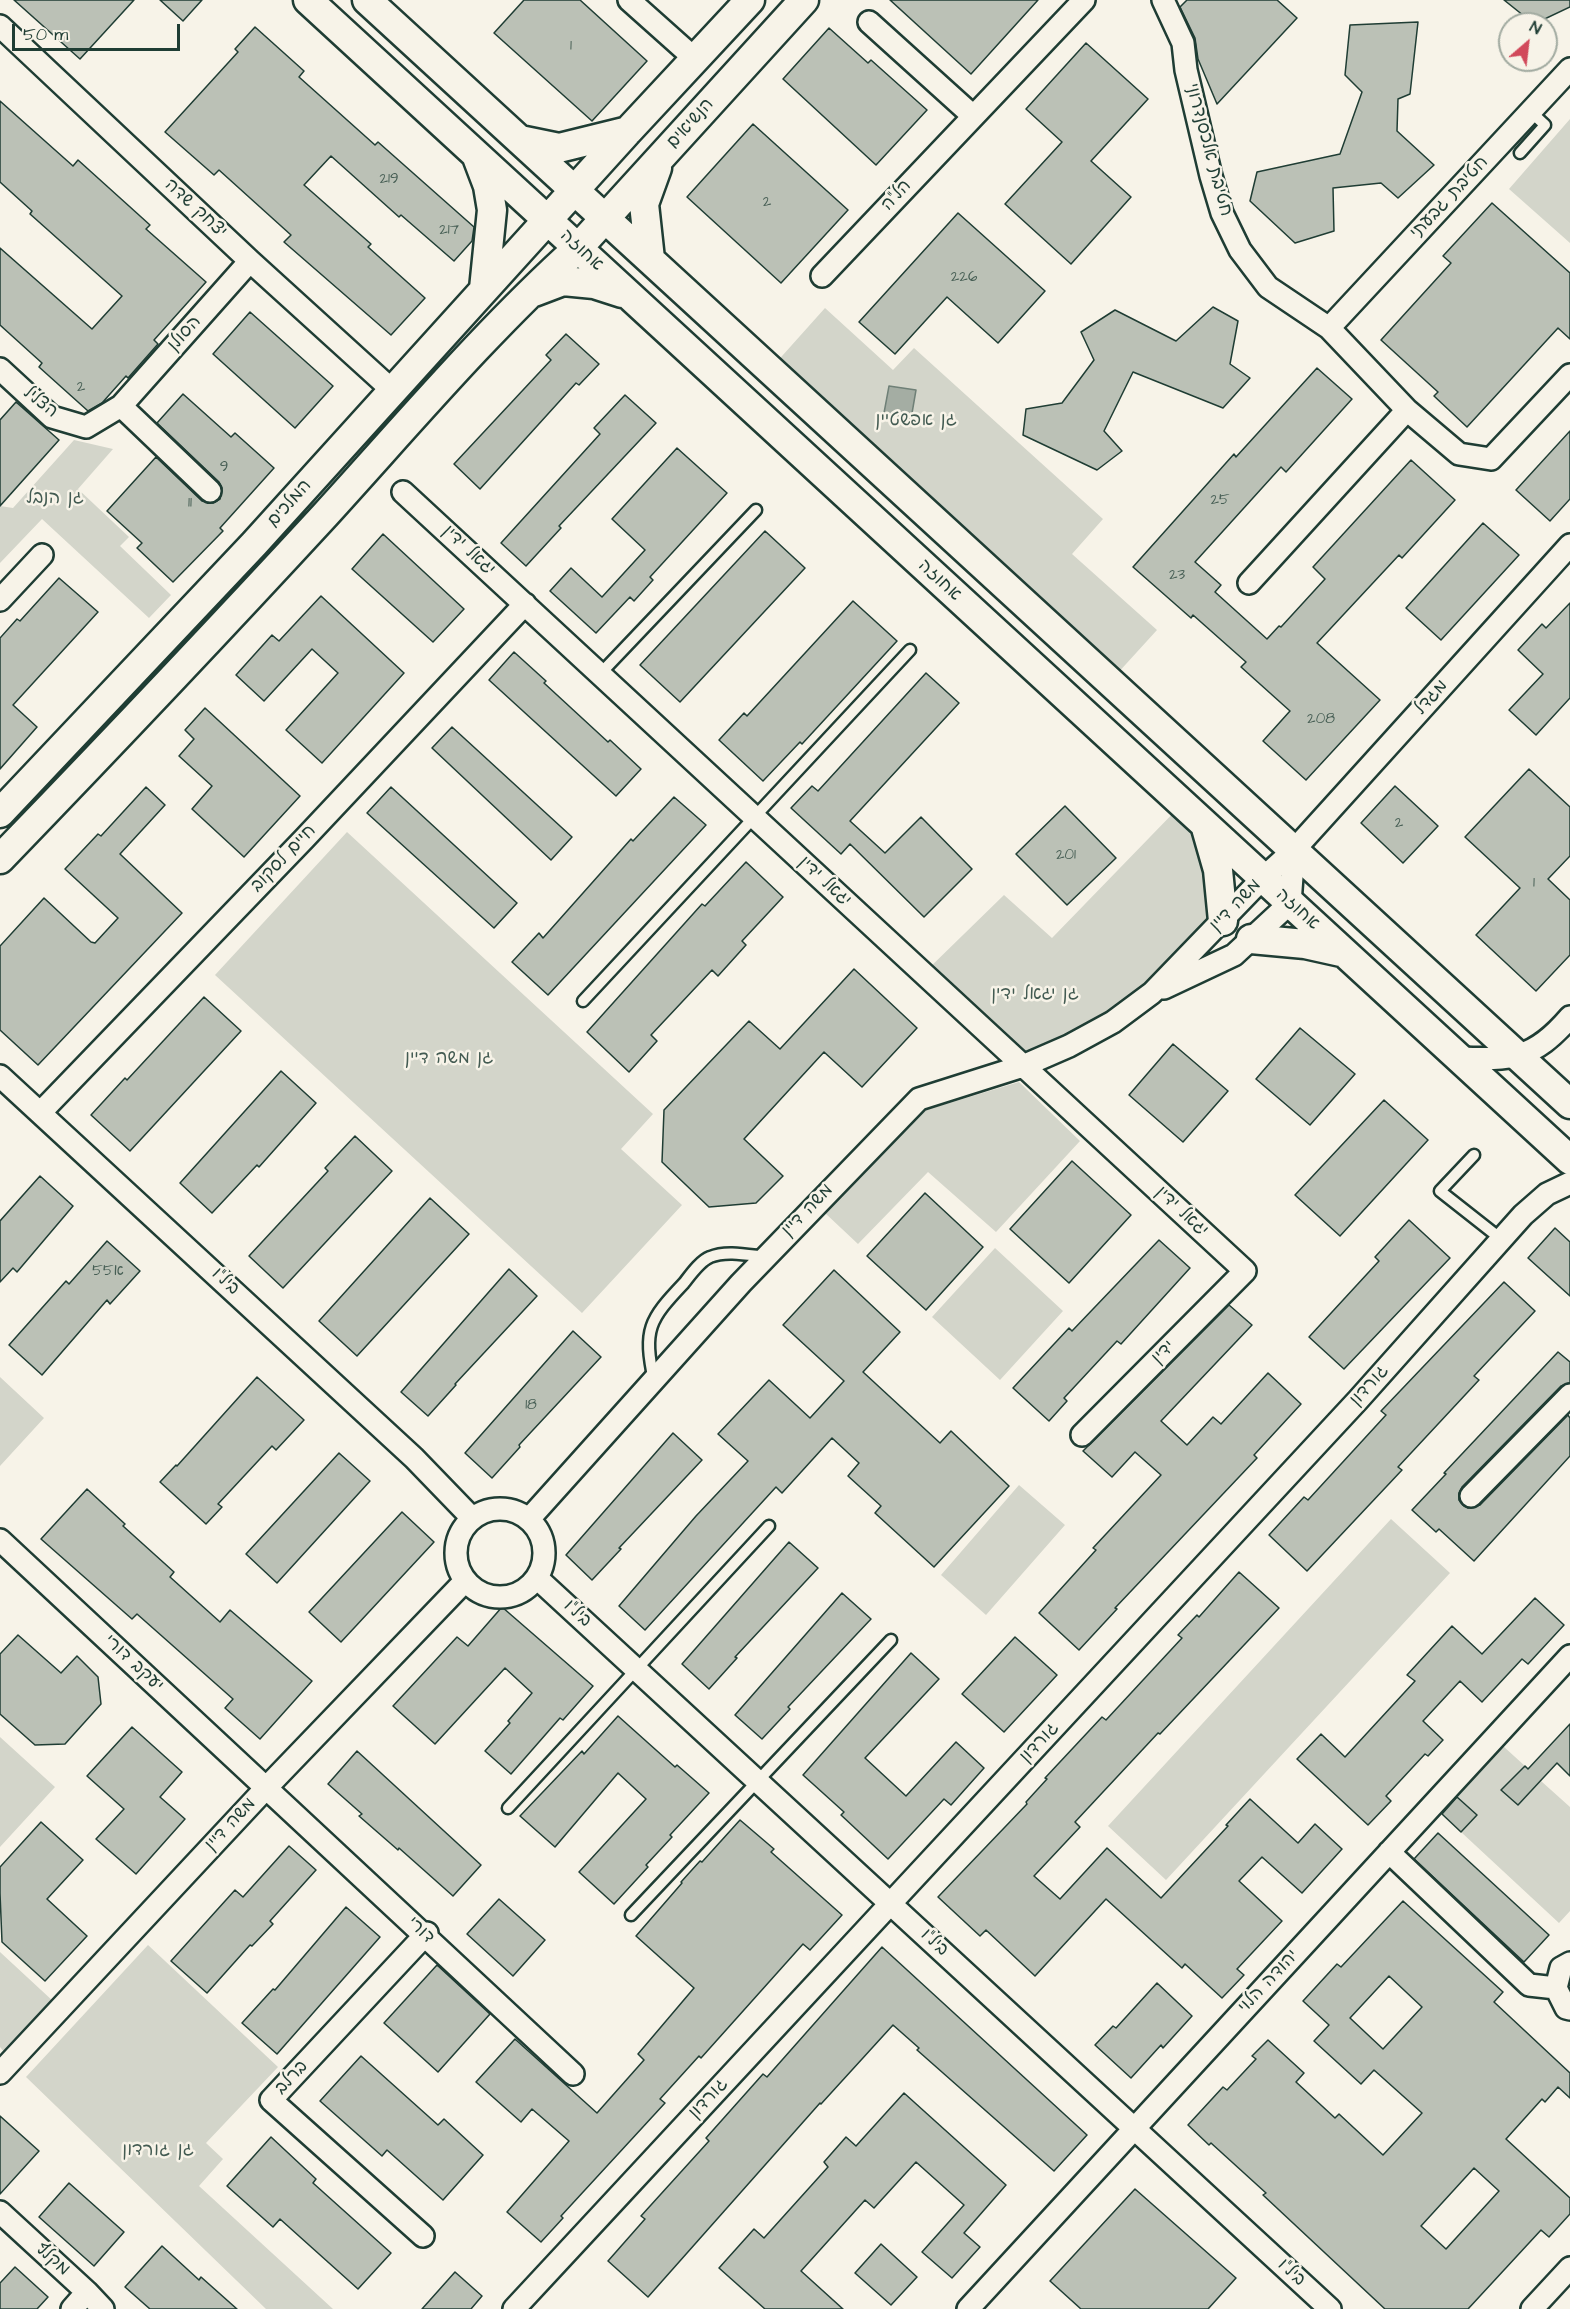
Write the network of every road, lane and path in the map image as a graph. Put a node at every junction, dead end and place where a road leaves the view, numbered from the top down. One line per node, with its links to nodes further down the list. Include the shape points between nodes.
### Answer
1 (308, 0): 17 (main road, אחוזה)
2 (629, 0): 10 (street)
3 (750, 0): 10 (main road)
4 (804, 0): 18 (main road, הנשיאים)
5 (1084, 0): 13 (street, הל"ה)
6 (1163, 0): 29 (street, חטיבת אלכסנדרוני, via 1183,43 1211,176 1222,213 1240,250 1268,287)
7 (372, 2): 15 (main road)
8 (869, 22): 13 (street)
9 (0, 26): 24 (street, יצחק שדה)
10 (694, 58): 14 (main road)
11 (1570, 69): 12 (street, חטיבת גבעתי)
12 (1530, 111): 16 (lane, via 1545,125); 29 (street, חטיבת גבעתי)
13 (973, 116): 25 (street, הל"ה)
14 (628, 131): 15 (main road, via 559,148); 19 (main road)
15 (520, 140): 19 (main road)
16 (1520, 153)
17 (477, 155): 21 (main road, אחוזה); 26 (main road, via 492,210)
18 (662, 156): 20 (main road, הנשיאים); 23 (main road, via 644,204)
19 (574, 190): 20 (main road); 21 (main road, המלכים)
20 (605, 218): 22 (main road, הנשיאים); 23 (main road)
21 (547, 220): 22 (main road, אחוזה); 26 (main road, המלכים)
22 (578, 248): 27 (main road, המלכים); 28 (main road, אחוזה)
23 (650, 260): 49 (main road)
24 (250, 261): 32 (street, יצחק שדה); 33 (street, הסולן)
25 (822, 276)
26 (484, 289): 32 (main road, המלכים)
27 (529, 294): 28 (main road, via 563,281 594,284); 50 (main road, המלכים, via 192,660)
28 (630, 295): 48 (main road, אחוזה)
29 (1329, 328): 34 (street, חטיבת אלכסנדרוני)
30 (0, 369): 35 (street, הצליל, via 52,417)
31 (1570, 375): 34 (street, חטיבת אלכסנדרוני, via 1491,459 1459,454)
32 (392, 390): 46 (main road, המלכים, via 179,625)
33 (121, 406): 35 (street, הסולן); 36 (street)
34 (1407, 410): 41 (street)
35 (86, 427)
36 (210, 491)
37 (404, 492): 43 (street, יגאל ידין)
38 (756, 510): 45 (lane)
39 (1570, 545): 49 (street, מגדל)
40 (42, 555): 42 (street)
41 (1249, 583)
42 (0, 600)
43 (525, 604): 45 (street, יגאל ידין); 64 (street, חיים לסקוב)
44 (910, 650): 47 (lane)
45 (600, 674): 47 (street, יגאל ידין)
46 (0, 813)
47 (753, 816): 57 (lane); 61 (street, יגאל ידין)
48 (1206, 828): 51 (main road, אחוזה); 53 (main road, via 1218,870)
49 (1294, 850): 51 (street, משה דיין); 52 (street, משה דיין); 59 (main road)
50 (0, 859)
51 (1262, 879): 52 (main road, אחוזה); 53 (street, משה דיין)
52 (1290, 903): 54 (street, משה דיין); 55 (main road, אחוזה)
53 (1222, 921): 56 (street, משה דיין)
54 (1251, 939): 55 (main road, via 1305,944); 56 (street, משה דיין, via 1234,955)
55 (1345, 953): 60 (main road, אחוזה)
56 (1152, 993): 61 (street, משה דיין, via 1113,1022)
57 (583, 1001)
58 (1570, 1017): 59 (street, via 1545,1042)
59 (1518, 1056): 60 (street); 63 (main road)
60 (1458, 1058): 66 (main road, אחוזה)
61 (1023, 1066): 69 (street, משה דיין, via 919,1099); 70 (street, יגאל ידין)
62 (0, 1076): 64 (street, ביל"ו)
63 (1570, 1104)
64 (41, 1112): 75 (street, ביל"ו, via 414,1458)
65 (1474, 1155): 68 (lane, via 1440,1191)
66 (1570, 1160)
67 (1570, 1183): 68 (street, גורדון, via 1546,1194)
68 (1501, 1239): 88 (street, גורדון, via 1350,1408)
69 (765, 1257): 71 (street, משה דיין); 71 (lane, via 710,1257 657,1312 648,1354)
70 (1245, 1271): 73 (street, ידין)
71 (654, 1381): 76 (street, משה דיין)
72 (1570, 1395): 74 (street)
73 (1082, 1435)
74 (1471, 1496)
75 (472, 1518): 76 (street, via 500,1508); 80 (street, via 462,1529 455,1555)
76 (529, 1519): 79 (street, via 543,1541 544,1560)
77 (769, 1526): 83 (lane)
78 (0, 1540): 85 (street, יעקב דורי)
79 (537, 1578): 80 (street, via 528,1588 502,1597 488,1596); 83 (street, ביל"ו)
80 (465, 1581): 85 (street, משה דיין)
81 (891, 1640): 84 (lane)
82 (1570, 1656): 87 (street, יהודה הלוי)
83 (637, 1669): 84 (street, ביל"ו); 86 (lane)
84 (758, 1781): 88 (street, ביל"ו); 89 (lane)
85 (267, 1787): 90 (street, דורי); 94 (street, משה דיין)
86 (508, 1808)
87 (1389, 1852): 92 (street, via 1529,1985); 96 (street, יהודה הלוי)
88 (890, 1903): 96 (street, ביל"ו); 103 (street, גורדון)
89 (631, 1915)
90 (426, 1934): 95 (street, דורי); 98 (street, ברלב, via 271,2100)
91 (1570, 1963): 92 (street, via 1561,1968)
92 (1556, 1988): 93 (street)
93 (1570, 2009)
94 (0, 2073)
95 (573, 2073)
96 (1134, 2128): 104 (street, יהודה הלוי); 105 (street, ביל"ו)
97 (0, 2212): 100 (street, מקלף)
98 (423, 2236)
99 (1570, 2268): 106 (street)
100 (87, 2292): 101 (street); 102 (street, מקלף)
101 (72, 2309)
102 (103, 2309)
103 (514, 2309)
104 (968, 2309)
105 (1330, 2309)
106 (1532, 2309)

